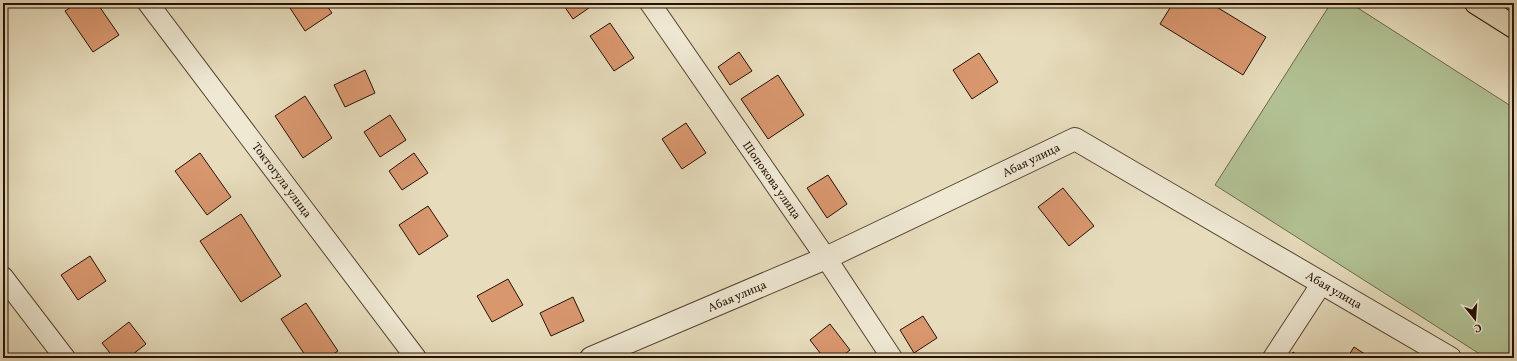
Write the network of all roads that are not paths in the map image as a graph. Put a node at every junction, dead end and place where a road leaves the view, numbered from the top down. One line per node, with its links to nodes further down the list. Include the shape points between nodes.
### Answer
1 (148, 3): 9 (street, Токтогула улица)
2 (650, 3): 5 (street, Шопокова улица)
3 (1476, 3): 4 (main road)
4 (1514, 27)
5 (826, 258): 7 (street, Абая улица, via 1076,138); 10 (street, Абая улица); 11 (street, Шопокова улица)
6 (3, 277): 8 (street)
7 (1322, 283): 12 (street); 13 (street, Абая улица)
8 (65, 358)
9 (416, 358)
10 (591, 358)
11 (892, 358)
12 (1273, 358)
13 (1450, 358)

